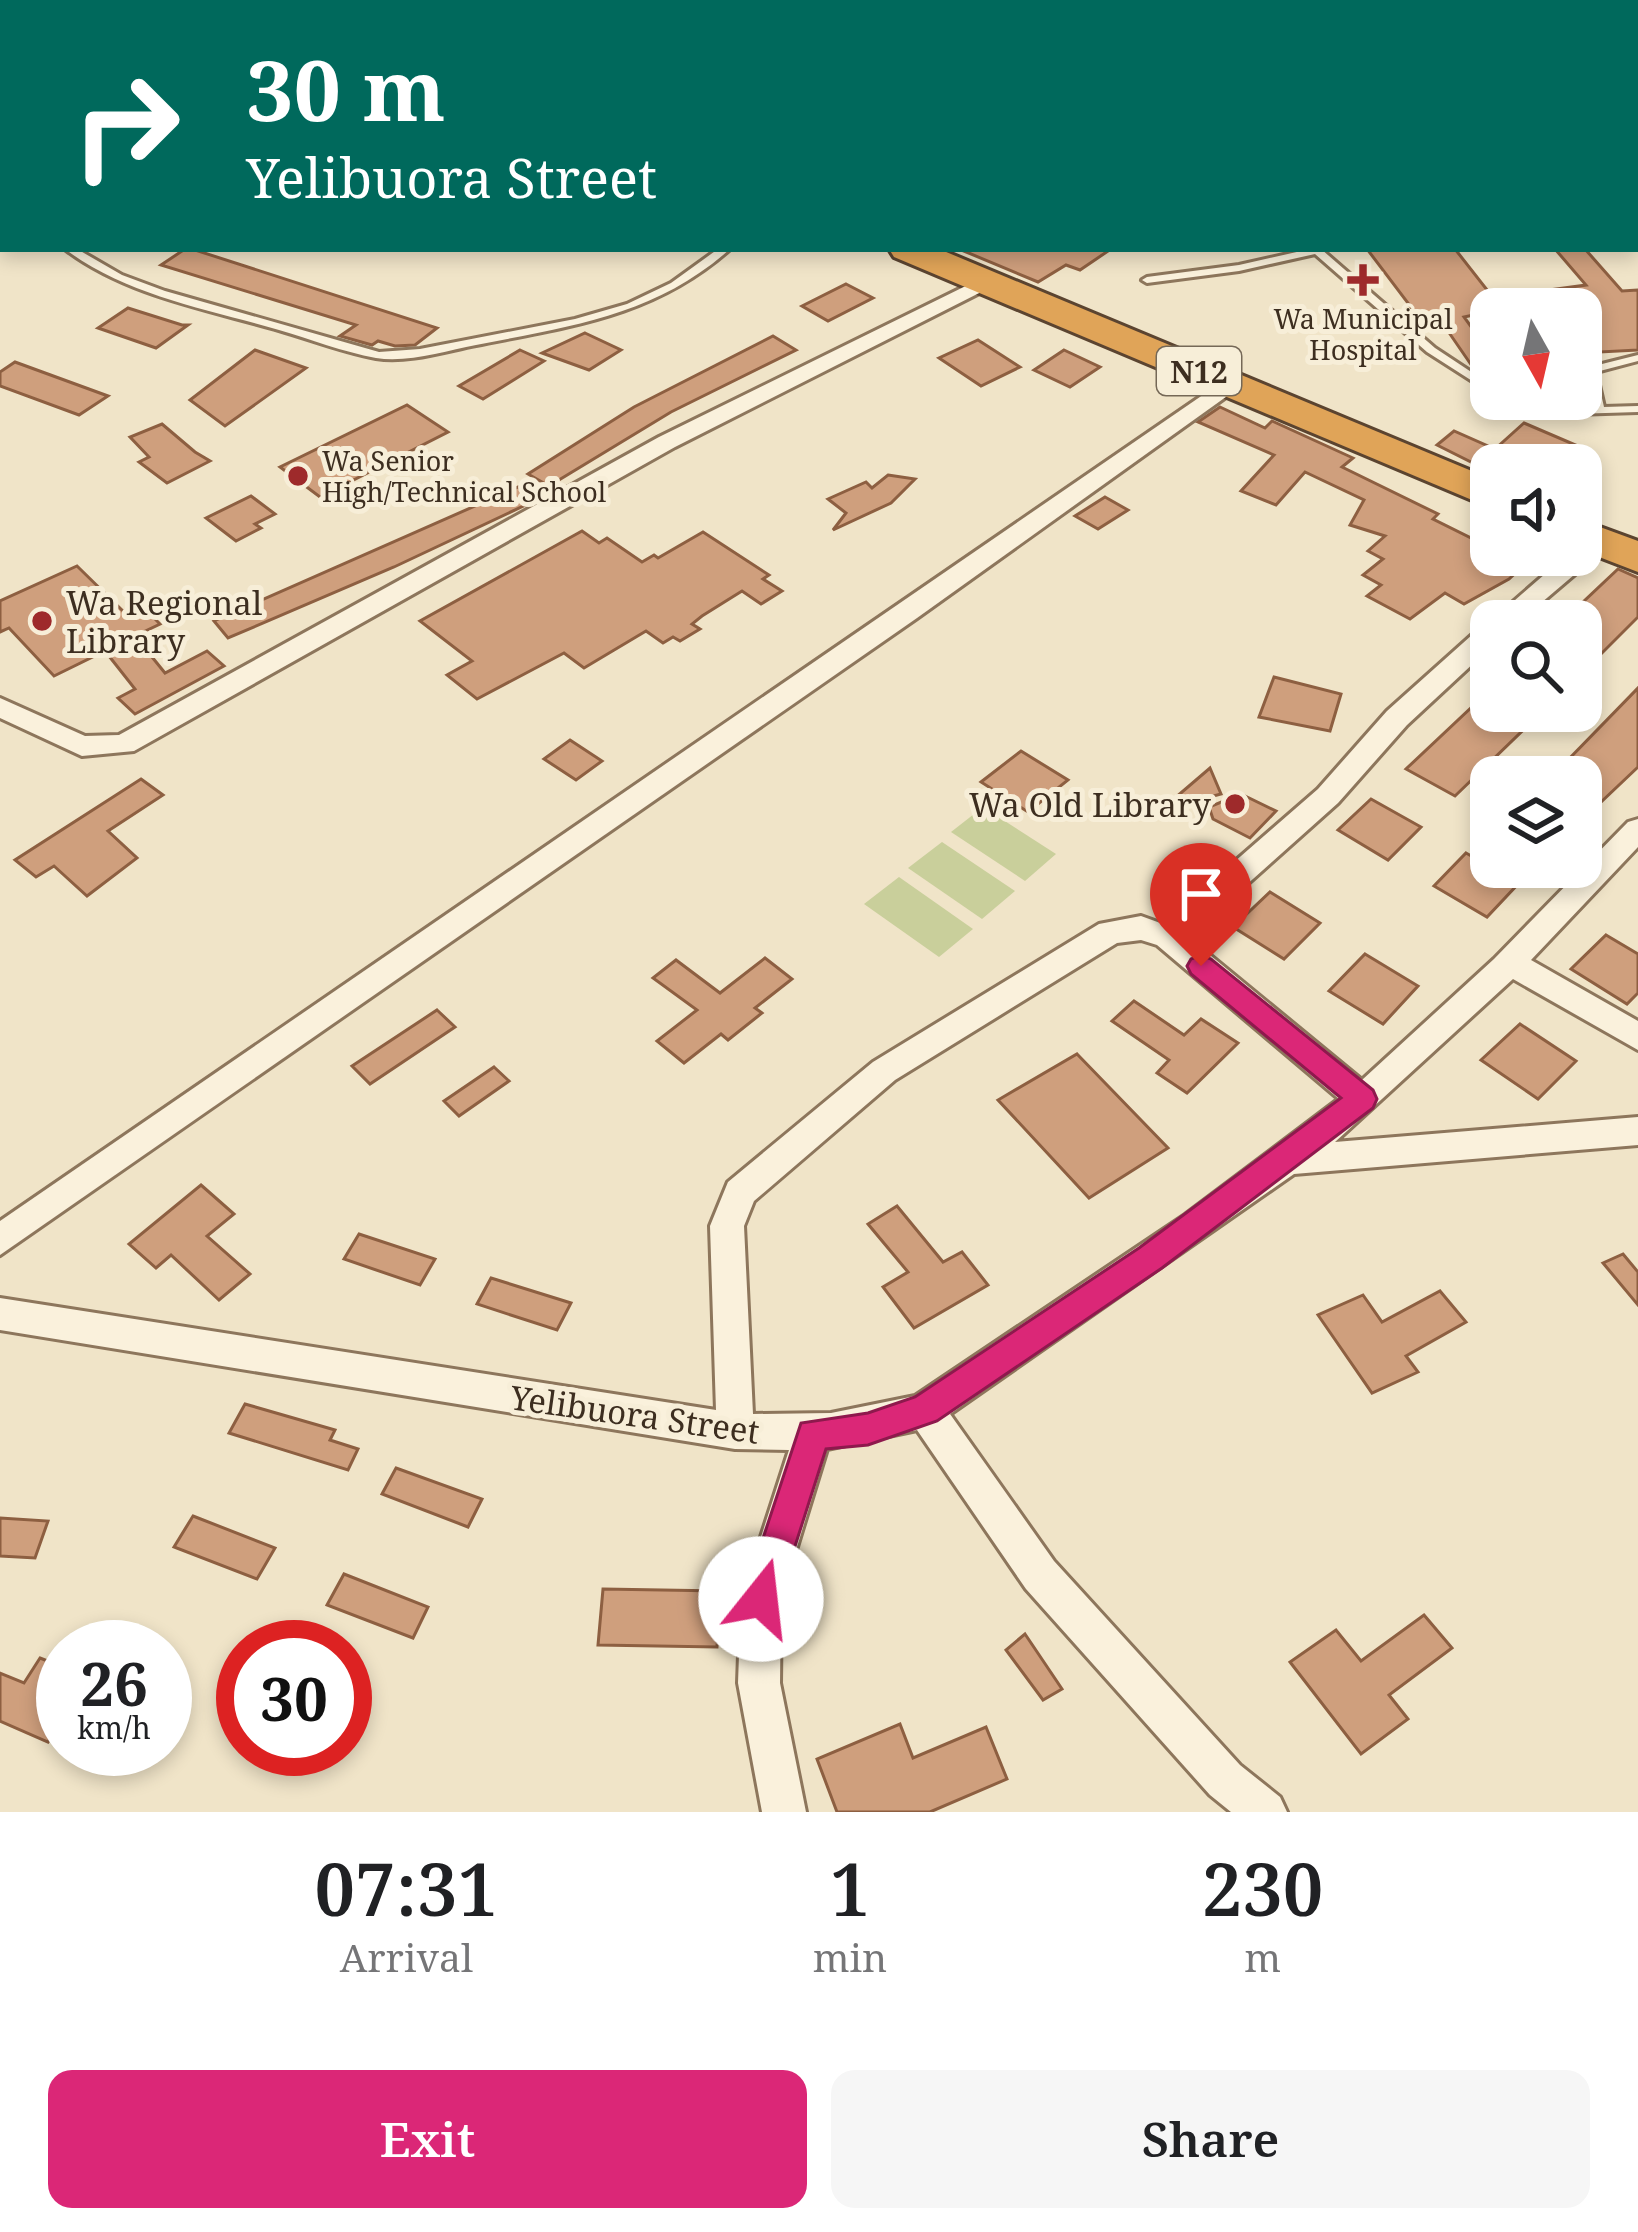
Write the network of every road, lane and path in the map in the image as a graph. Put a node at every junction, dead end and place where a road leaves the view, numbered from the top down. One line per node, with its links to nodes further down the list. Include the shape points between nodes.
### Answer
1 (75, 252): 2 (lane, via 161,293 379,355 631,306)
2 (721, 252)
3 (914, 252): 7 (highway, N12)
4 (1305, 252): 6 (lane)
5 (1318, 252): 10 (lane)
6 (1147, 280)
7 (986, 282): 11 (highway, N12); 18 (street, via 667,442 124,744 82,746)
8 (1638, 358): 9 (lane)
9 (1602, 367)
10 (1470, 376)
11 (1229, 384): 14 (highway, N12); 26 (street)
12 (1638, 409): 13 (lane)
13 (1602, 411)
14 (1470, 486)
15 (1606, 544): 16 (street)
16 (1532, 600)
17 (1470, 651): 20 (street, via 1328,796)
18 (0, 707)
19 (1638, 829): 21 (street, Yelibuora Street)
20 (1168, 937): 23 (street); 29 (street, via 1142,928 1110,932 884,1071 740,1192 727,1226)
21 (1508, 961): 22 (street); 23 (street, Yelibuora Street)
22 (1638, 1037)
23 (1362, 1099): 25 (street, Yelibuora Street)
24 (1638, 1132): 25 (street)
25 (1288, 1160): 28 (street, Yelibuora Street)
26 (0, 1240)
27 (0, 1314): 29 (street, Yelibuora Street)
28 (925, 1410): 30 (street, Yelibuora Street, via 868,1429); 32 (street, via 1040,1575 1225,1780)
29 (735, 1431): 30 (street, Yelibuora Street)
30 (813, 1434): 31 (street, via 761,1599 759,1683)
31 (784, 1812)
32 (1265, 1812)

